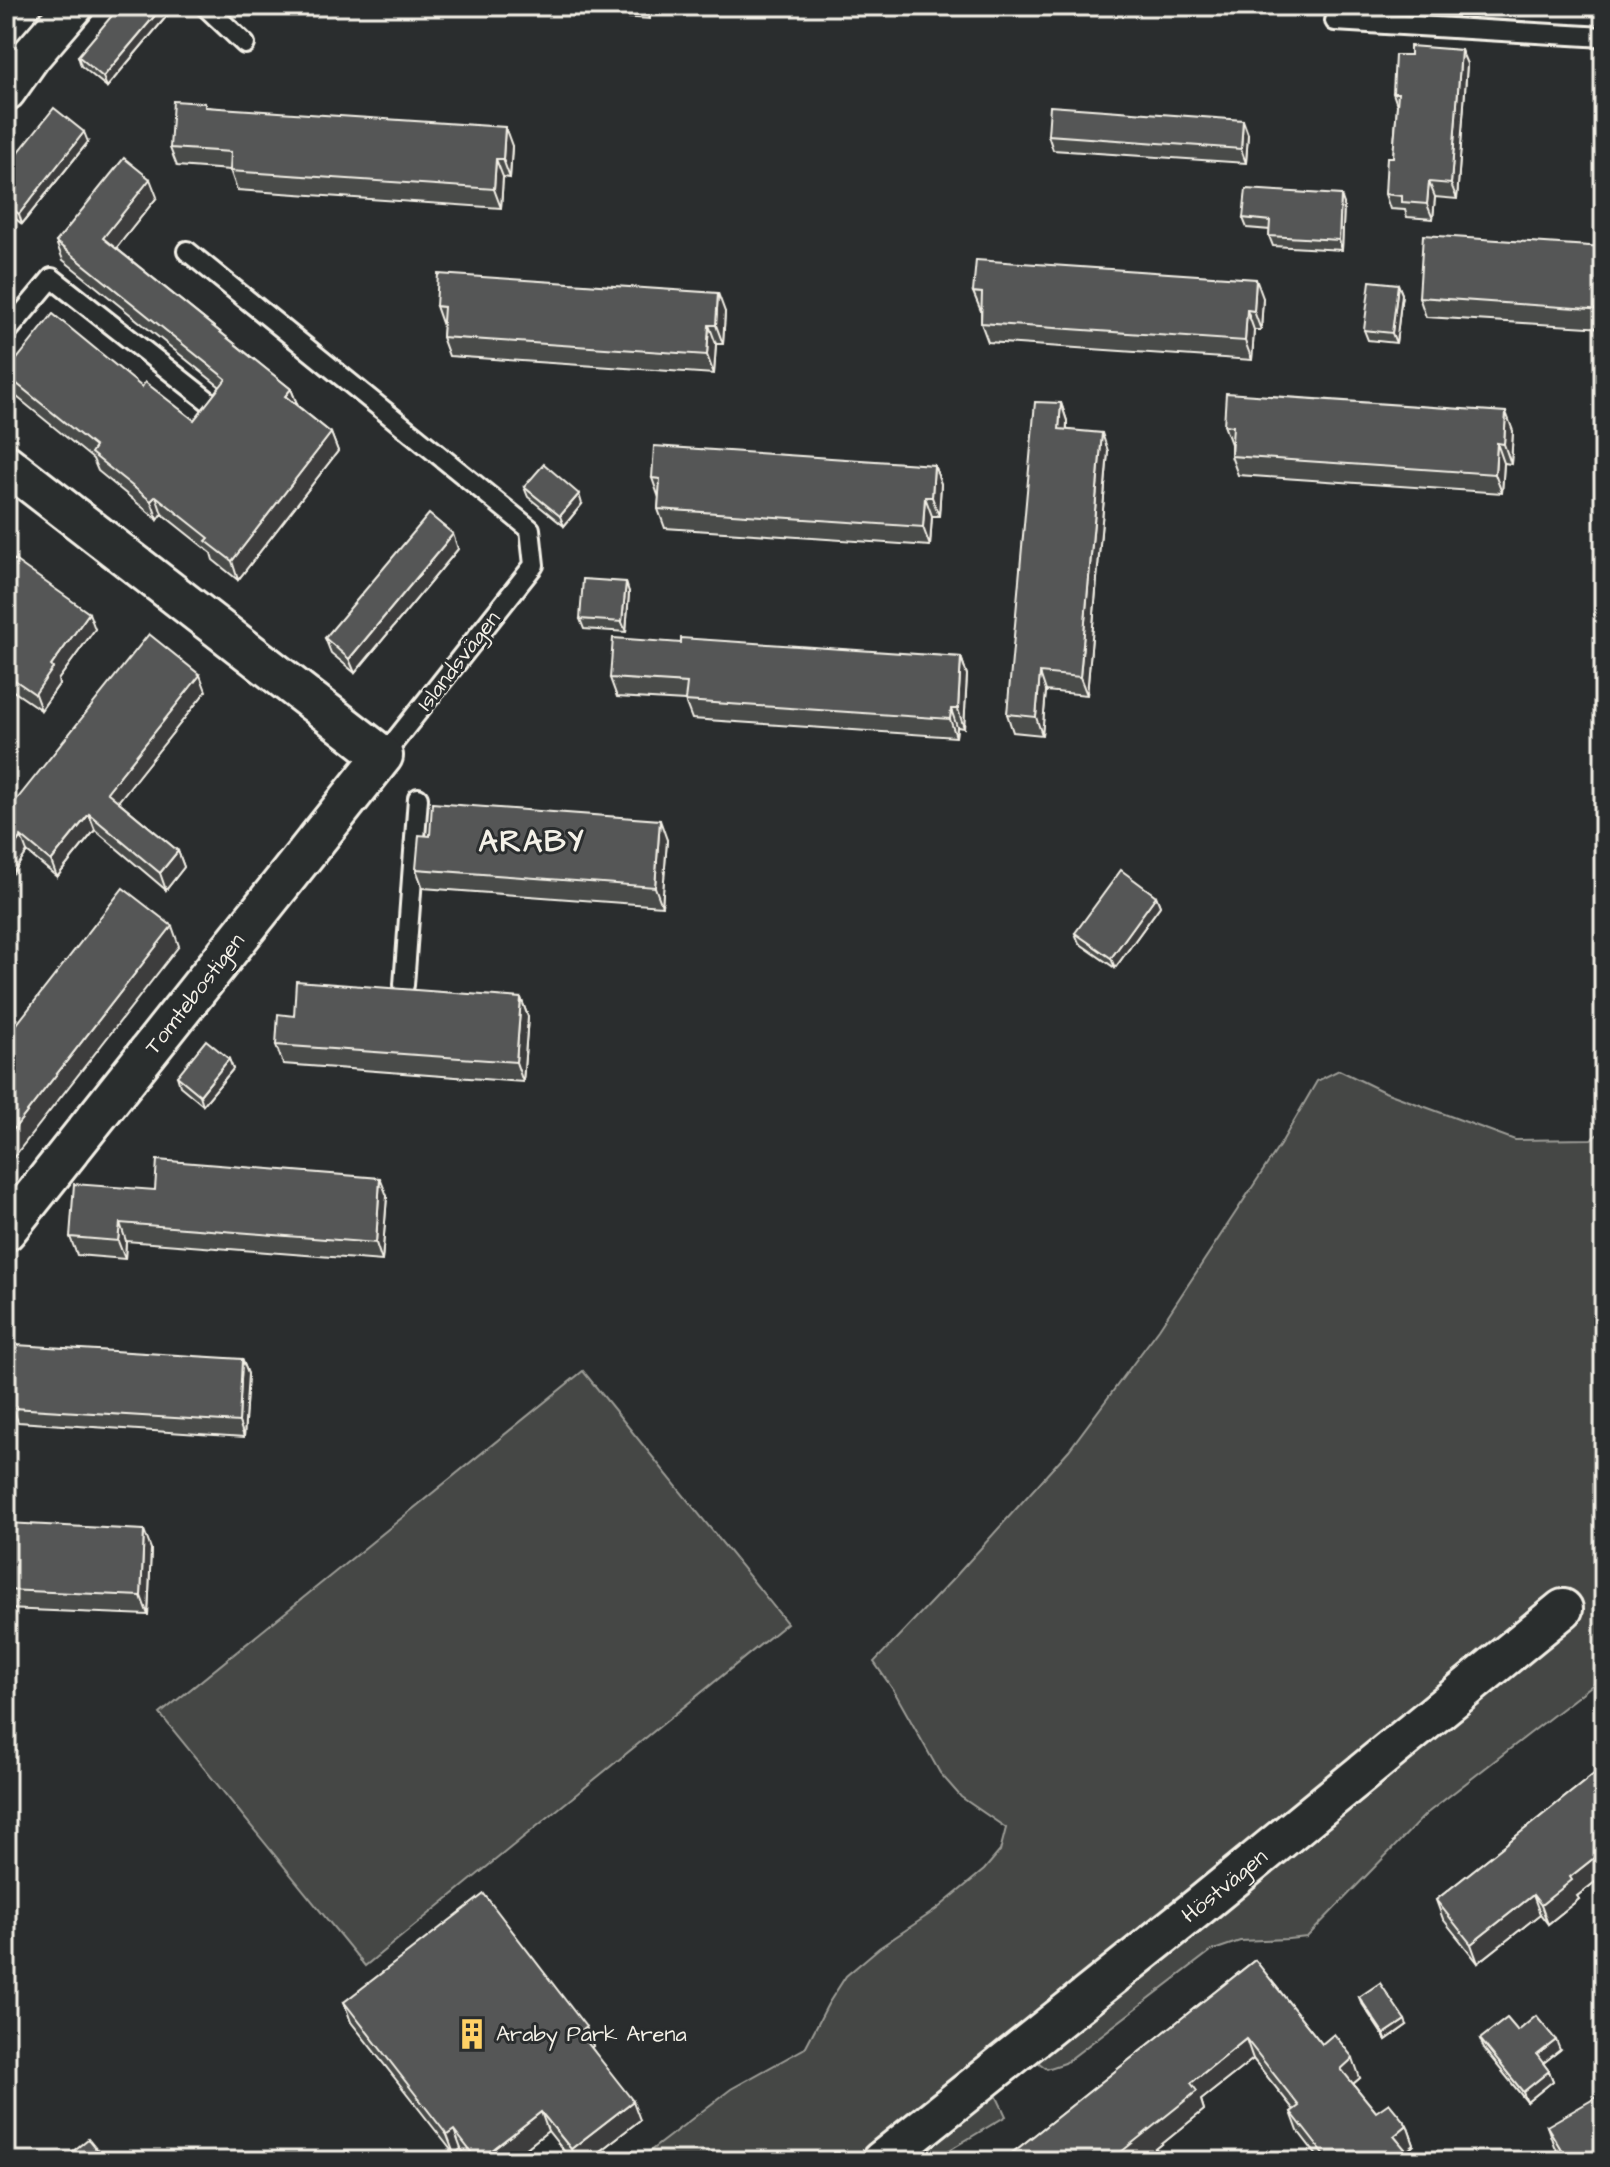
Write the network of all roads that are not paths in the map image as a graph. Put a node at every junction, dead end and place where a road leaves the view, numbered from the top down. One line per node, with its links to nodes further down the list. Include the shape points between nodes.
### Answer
1 (74, 6): 6 (street)
2 (205, 6): 5 (lane)
3 (1335, 21): 4 (lane)
4 (1604, 37)
5 (245, 44)
6 (18, 47): 7 (street)
7 (6, 91)
8 (187, 251): 12 (lane, Islandsvägen, via 530,529 534,565)
9 (6, 333): 10 (lane, via 52,278)
10 (212, 404)
11 (6, 464): 12 (street)
12 (383, 756): 15 (street, Tomtebostigen)
13 (418, 798): 14 (lane)
14 (404, 985)
15 (6, 1231)
16 (1563, 1609): 17 (street, Höstvägen)
17 (881, 2161)

